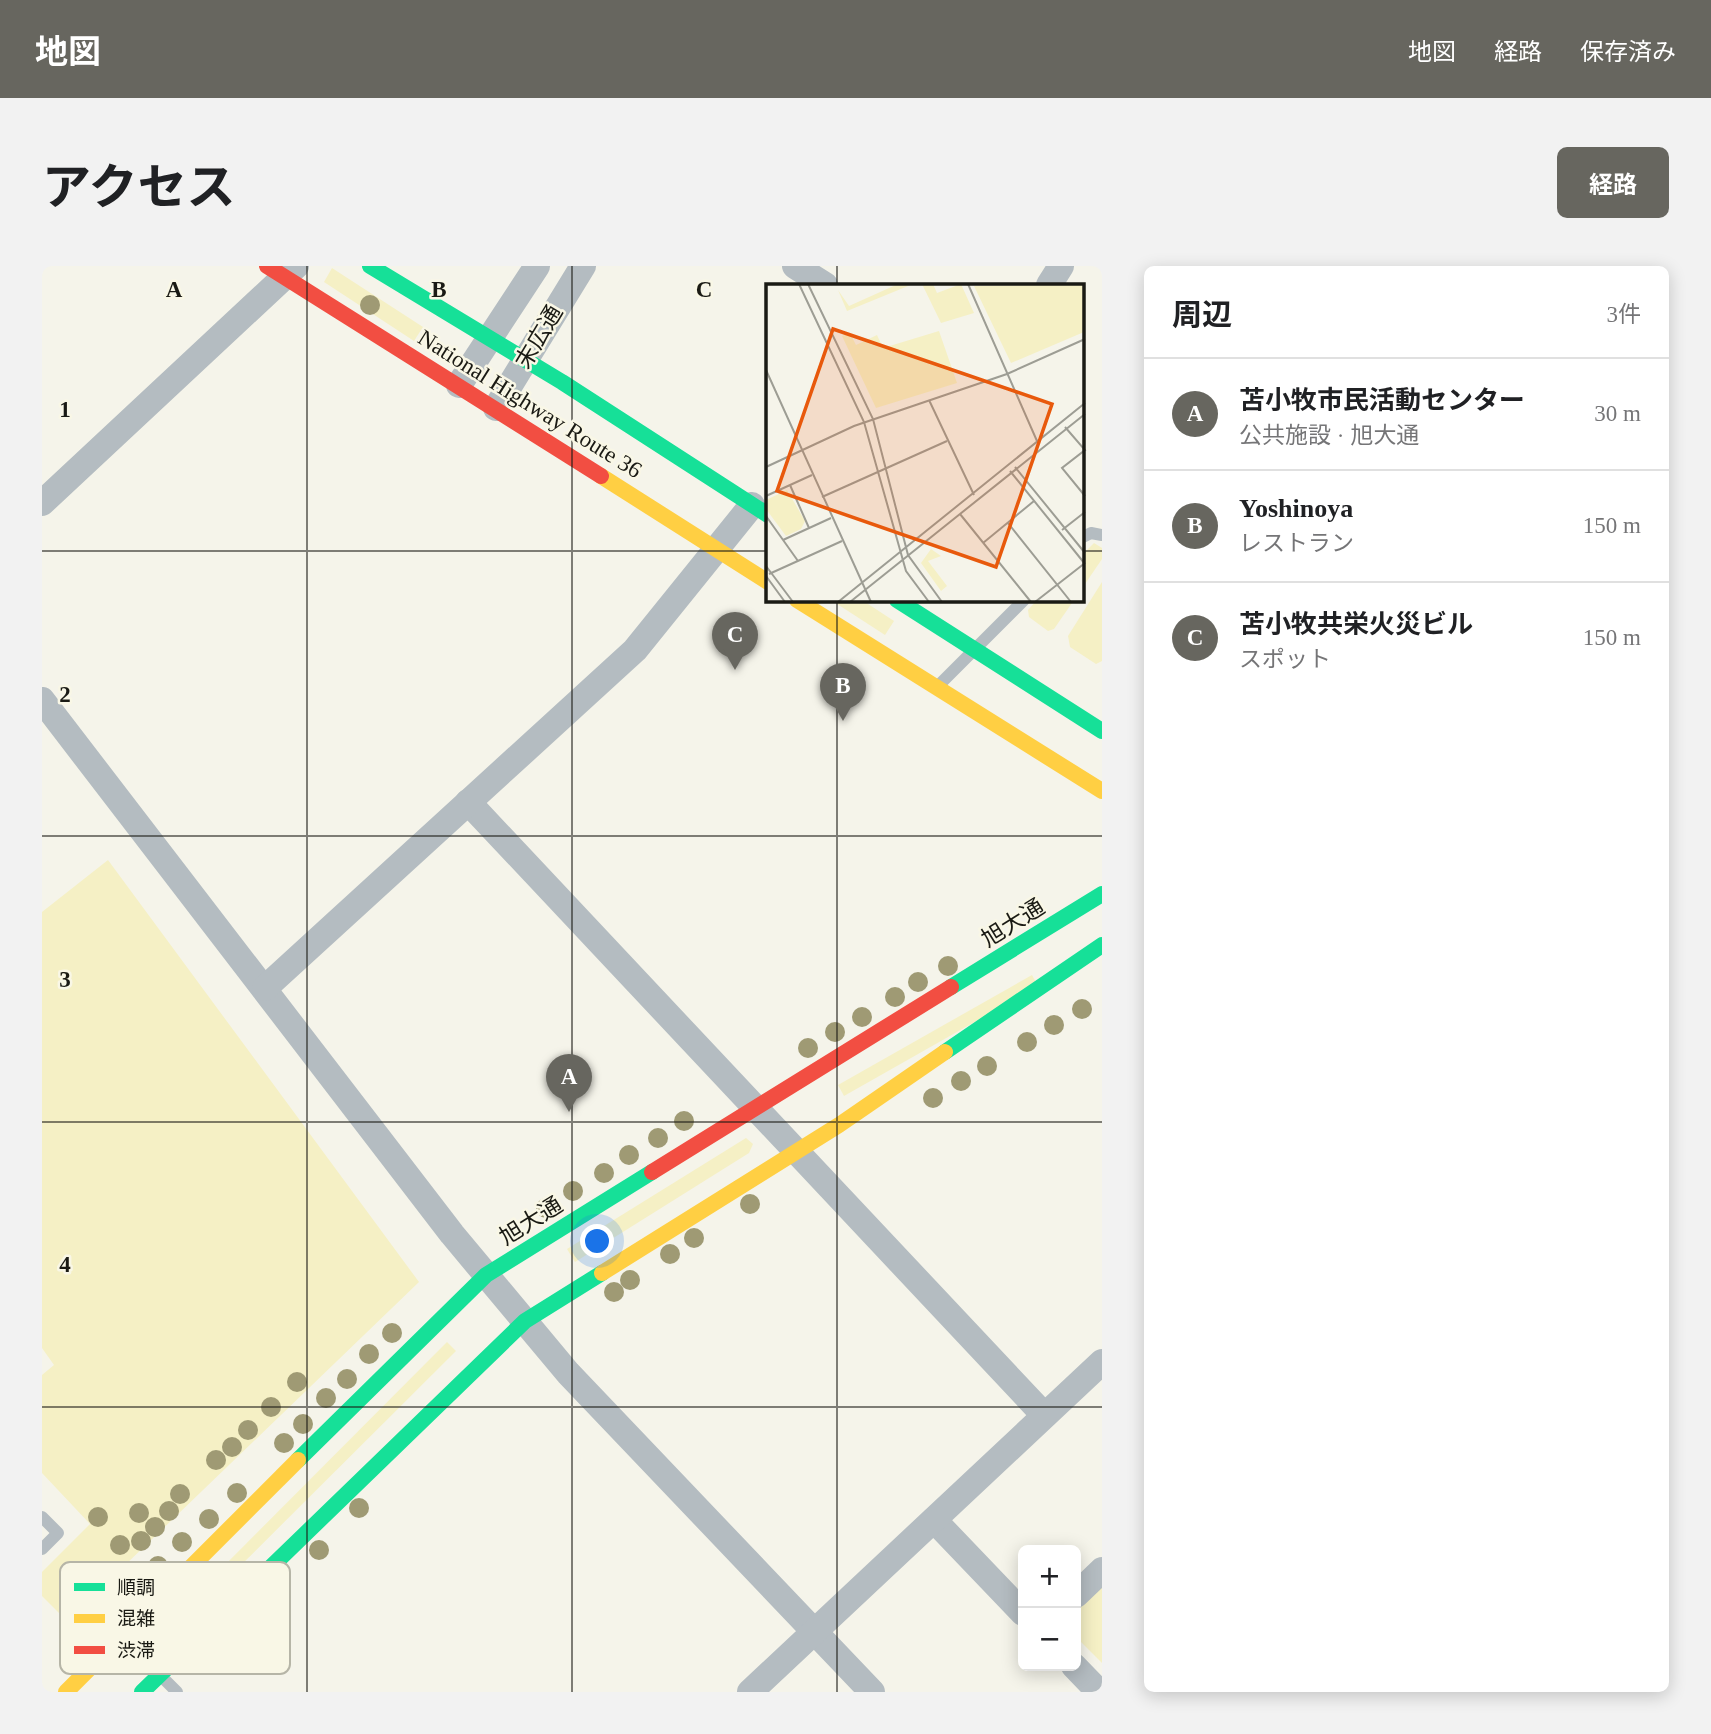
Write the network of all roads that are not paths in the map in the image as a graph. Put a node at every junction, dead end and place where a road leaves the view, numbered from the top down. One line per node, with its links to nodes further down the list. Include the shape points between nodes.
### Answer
1 (370, 266): 9 (main road, National Highway Route 36)
2 (537, 266): 9 (street, 末広通)
3 (583, 266): 10 (street, 末広通)
4 (795, 266): 7 (street)
5 (1061, 266): 8 (street)
6 (283, 270): 11 (main road, National Highway Route 36); 13 (street)
7 (827, 278)
8 (1050, 284)
9 (490, 339): 10 (main road, National Highway Route 36); 11 (street, 末広通)
10 (525, 360): 12 (street, 末広通); 14 (main road, National Highway Route 36)
11 (459, 385): 12 (main road, National Highway Route 36)
12 (496, 408): 17 (main road, National Highway Route 36)
13 (42, 503)
14 (760, 510): 17 (street)
15 (1102, 535): 16 (lane)
16 (1084, 536)
17 (715, 549): 18 (main road, National Highway Route 36); 27 (street, via 635,650)
18 (766, 581)
19 (800, 602): 23 (main road)
20 (900, 602): 22 (main road)
21 (1022, 602): 22 (lane)
22 (974, 650): 23 (lane); 25 (main road)
23 (936, 687): 26 (main road)
24 (42, 700): 30 (street)
25 (1102, 731)
26 (1102, 791)
27 (468, 802): 30 (street); 31 (street)
28 (1102, 894): 31 (main road, 旭大通)
29 (1102, 946): 32 (main road)
30 (265, 988): 33 (street)
31 (758, 1108): 32 (street); 33 (main road, 旭大通)
32 (798, 1150): 34 (main road); 36 (street)
33 (486, 1275): 34 (street); 40 (main road, 旭大通)
34 (525, 1321): 41 (main road); 45 (street, via 568,1373)
35 (1102, 1362): 36 (street)
36 (1044, 1415): 38 (street)
37 (42, 1517): 39 (lane, via 58,1533)
38 (934, 1520): 44 (street); 45 (street)
39 (42, 1549)
40 (197, 1562)
41 (276, 1562)
42 (1102, 1570): 43 (street)
43 (1081, 1590)
44 (1018, 1608)
45 (815, 1632): 52 (street); 53 (street)
46 (1079, 1671): 54 (street)
47 (84, 1674): 49 (main road, 旭大通)
48 (160, 1674): 50 (main road); 51 (lane)
49 (66, 1692)
50 (142, 1692)
51 (177, 1692)
52 (750, 1692)
53 (872, 1692)
54 (1099, 1692)

